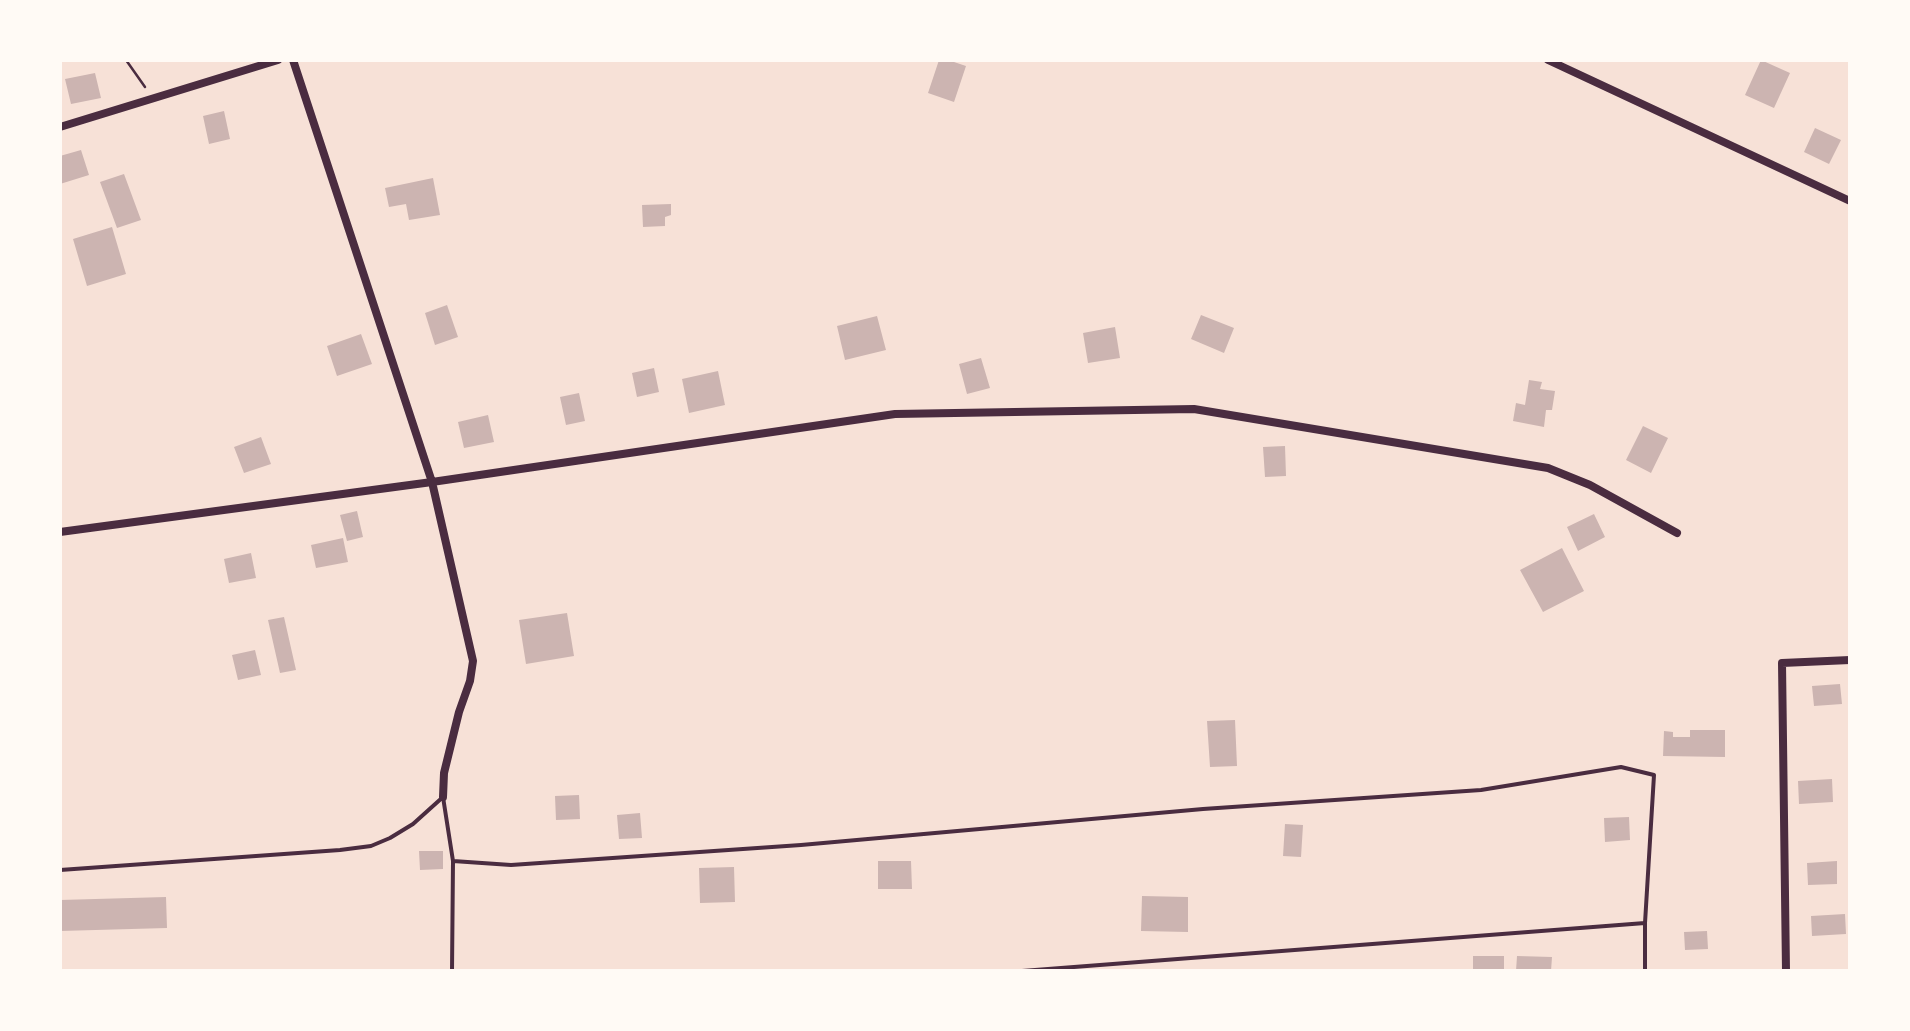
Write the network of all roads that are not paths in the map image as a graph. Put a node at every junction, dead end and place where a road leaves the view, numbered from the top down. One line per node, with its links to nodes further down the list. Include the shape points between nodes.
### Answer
1 (278, 60): 4 (street)
2 (293, 60): 6 (street)
3 (1548, 60): 5 (street)
4 (60, 127)
5 (1850, 201)
6 (432, 482): 7 (street); 8 (street, via 895,414 1194,409 1548,468); 10 (street, via 473,662)
7 (60, 532)
8 (1677, 533)
9 (1850, 660): 17 (street, via 1782,662)
10 (443, 797): 11 (lane); 12 (lane, via 413,824 371,846)
11 (454, 861): 13 (lane, via 511,864 801,845 1481,790 1621,766 1654,775); 14 (lane)
12 (60, 870)
13 (1645, 924): 15 (lane); 16 (lane)
14 (452, 971)
15 (1022, 971)
16 (1645, 971)
17 (1786, 971)

